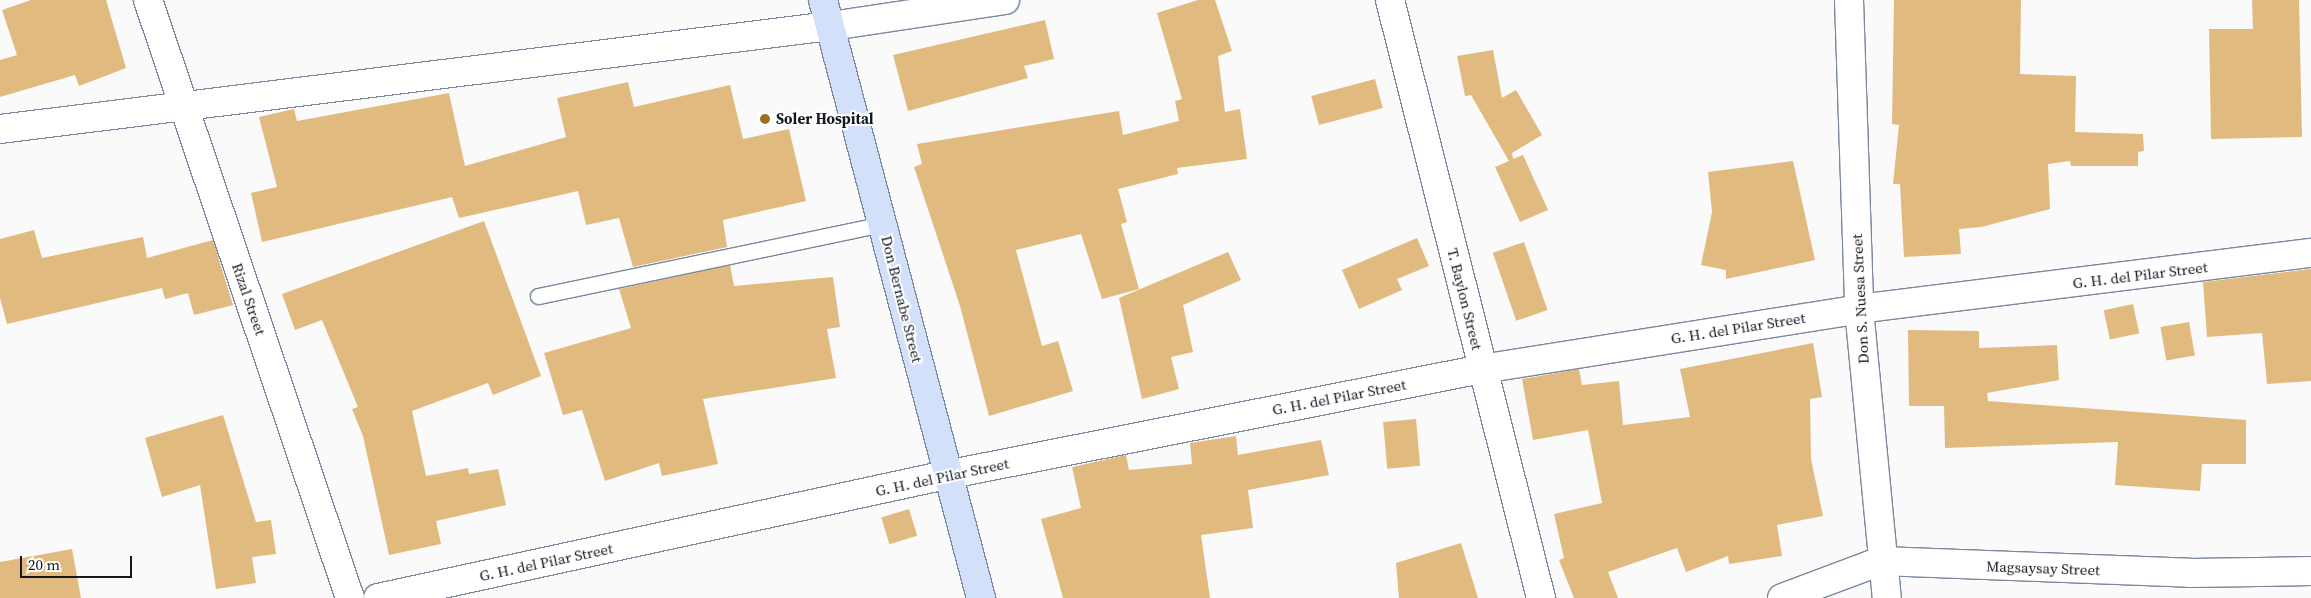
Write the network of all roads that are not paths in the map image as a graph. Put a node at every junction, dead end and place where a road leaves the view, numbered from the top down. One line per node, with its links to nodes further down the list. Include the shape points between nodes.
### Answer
1 (148, 0): 7 (street, Rizal Street)
2 (823, 0): 6 (main road, Don Bernabe Street)
3 (1005, 0): 6 (street)
4 (1390, 0): 13 (street, T. Baylon Street)
5 (1849, 0): 12 (street, Don S. Nuesa Street)
6 (830, 26): 7 (street); 9 (main road, Don Bernabe Street)
7 (184, 108): 8 (street); 17 (street, Rizal Street)
8 (0, 129)
9 (883, 224): 11 (lane); 14 (main road, Don Bernabe Street)
10 (2311, 253): 12 (street, G. H. del Pilar Street)
11 (538, 296)
12 (1859, 309): 13 (street, G. H. del Pilar Street); 15 (street, Don S. Nuesa Street)
13 (1482, 369): 14 (street, G. H. del Pilar Street); 20 (street, T. Baylon Street)
14 (946, 476): 18 (street, G. H. del Pilar Street); 19 (main road, Don Bernabe Street)
15 (1881, 560): 16 (street, Magsaysay Street, via 2181,572); 21 (street, Magsaysay Street); 22 (street, Don S. Nuesa Street)
16 (2311, 571)
17 (350, 598)
18 (378, 598)
19 (981, 598)
20 (1541, 598)
21 (1782, 598)
22 (1887, 598)

